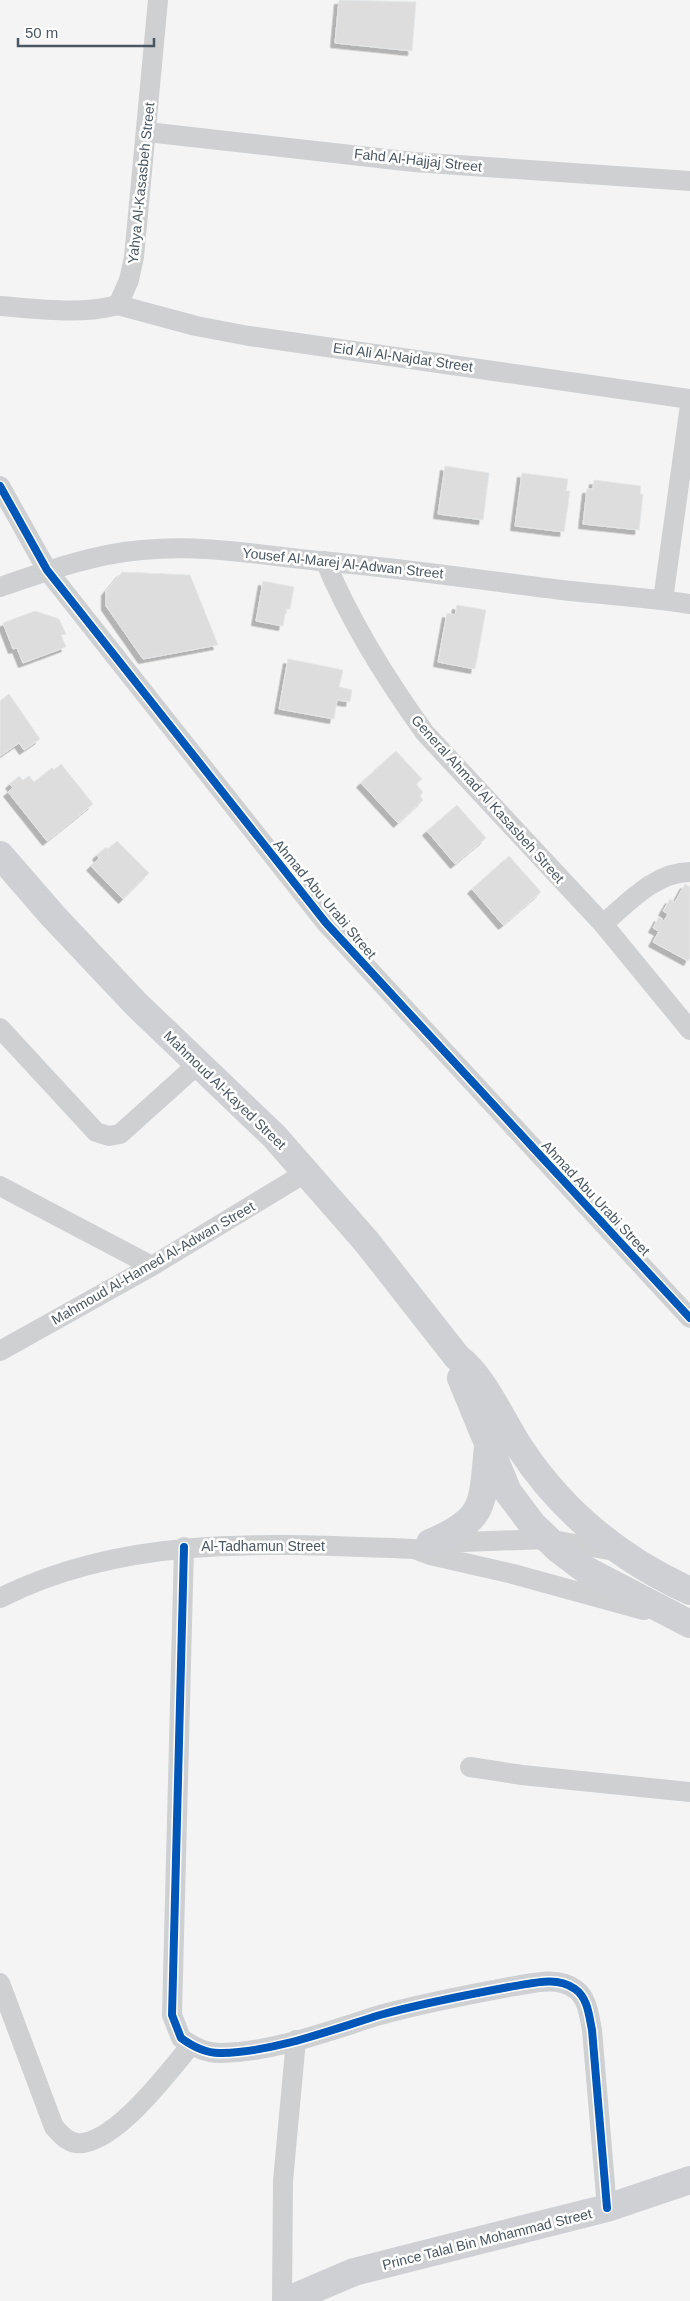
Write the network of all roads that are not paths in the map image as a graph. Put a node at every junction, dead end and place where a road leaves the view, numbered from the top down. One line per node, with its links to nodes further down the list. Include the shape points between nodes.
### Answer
1 (158, 0): 2 (street, Yahya Al-Kasasbeh Street)
2 (147, 132): 3 (street, Fahd Al-Hajjaj Street, via 414,162); 4 (street, Yahya Al-Kasasbeh Street, via 134,257 129,280)
3 (690, 181)
4 (118, 305): 5 (street, via 80,311); 6 (street, Eid Ali Al-Najdat Street, via 249,336)
5 (0, 306)
6 (690, 399)
7 (690, 405): 12 (street)
8 (0, 486): 10 (street, Ahmad Abu Urabi Street)
9 (325, 561): 10 (street, Yousef Al-Marej Al-Adwan Street, via 180,548 127,551); 12 (street, Yousef Al-Marej Al-Adwan Street); 16 (street, General Ahmad Al Kasasbeh Street, via 357,628 425,733)
10 (47, 570): 11 (street, Yousef Al-Marej Al-Adwan Street); 23 (street, Ahmad Abu Urabi Street, via 326,923)
11 (0, 587)
12 (663, 600): 13 (street, Yousef Al-Marej Al-Adwan Street)
13 (690, 604)
14 (0, 855): 19 (street, Mahmoud Al-Kayed Street, via 136,1004)
15 (690, 872): 16 (street, via 680,872 645,889)
16 (603, 924): 18 (street, General Ahmad Al Kasasbeh Street)
17 (0, 1028): 19 (street, via 96,1132 103,1135 120,1134)
18 (690, 1030)
19 (199, 1063): 20 (street, Mahmoud Al-Kayed Street, via 256,1116)
20 (305, 1173): 22 (street, Mahmoud Al-Hamed Al-Adwan Street); 25 (street, Mahmoud Al-Kayed Street, via 366,1241)
21 (0, 1186): 22 (street)
22 (152, 1266): 24 (street, Mahmoud Al-Hamed Al-Adwan Street)
23 (690, 1318)
24 (0, 1351)
25 (457, 1358): 26 (street, Mahmoud Al-Kayed Street, via 459,1373); 30 (street, Mahmoud Al-Kayed Street, via 471,1368 548,1488)
26 (488, 1443): 27 (street, Mahmoud Al-Kayed Street, via 508,1492); 28 (street, via 478,1510 456,1532)
27 (547, 1539): 28 (street, Al-Tadhamun Street); 30 (street, Al-Tadhamun Street); 34 (street, Mahmoud Al-Kayed Street, via 601,1579)
28 (422, 1546): 29 (street, Al-Tadhamun Street); 34 (street, Al-Tadhamun Street, via 430,1556)
29 (184, 1547): 33 (street, Al-Tadhamun Street, via 108,1558 32,1583); 39 (street, via 172,2014 181,2038)
30 (620, 1552): 31 (street, Al-Tadhamun Street); 32 (street, Mahmoud Al-Kayed Street)
31 (690, 1580)
32 (690, 1591)
33 (0, 1598)
34 (687, 1619)
35 (470, 1767): 36 (street)
36 (690, 1792)
37 (0, 1983): 39 (street, via 54,2127 63,2138 73,2142 83,2143 98,2138 125,2118 155,2089)
38 (296, 2040): 39 (street, via 221,2054); 41 (street, via 440,1999 538,1982 565,1983 577,1990 586,2002 592,2030); 42 (street, via 283,2181)
39 (190, 2045)
40 (690, 2180): 41 (street, Prince Talal Bin Mohammad Street)
41 (607, 2208): 43 (street, Prince Talal Bin Mohammad Street, via 354,2272)
42 (282, 2301)
43 (286, 2301)

